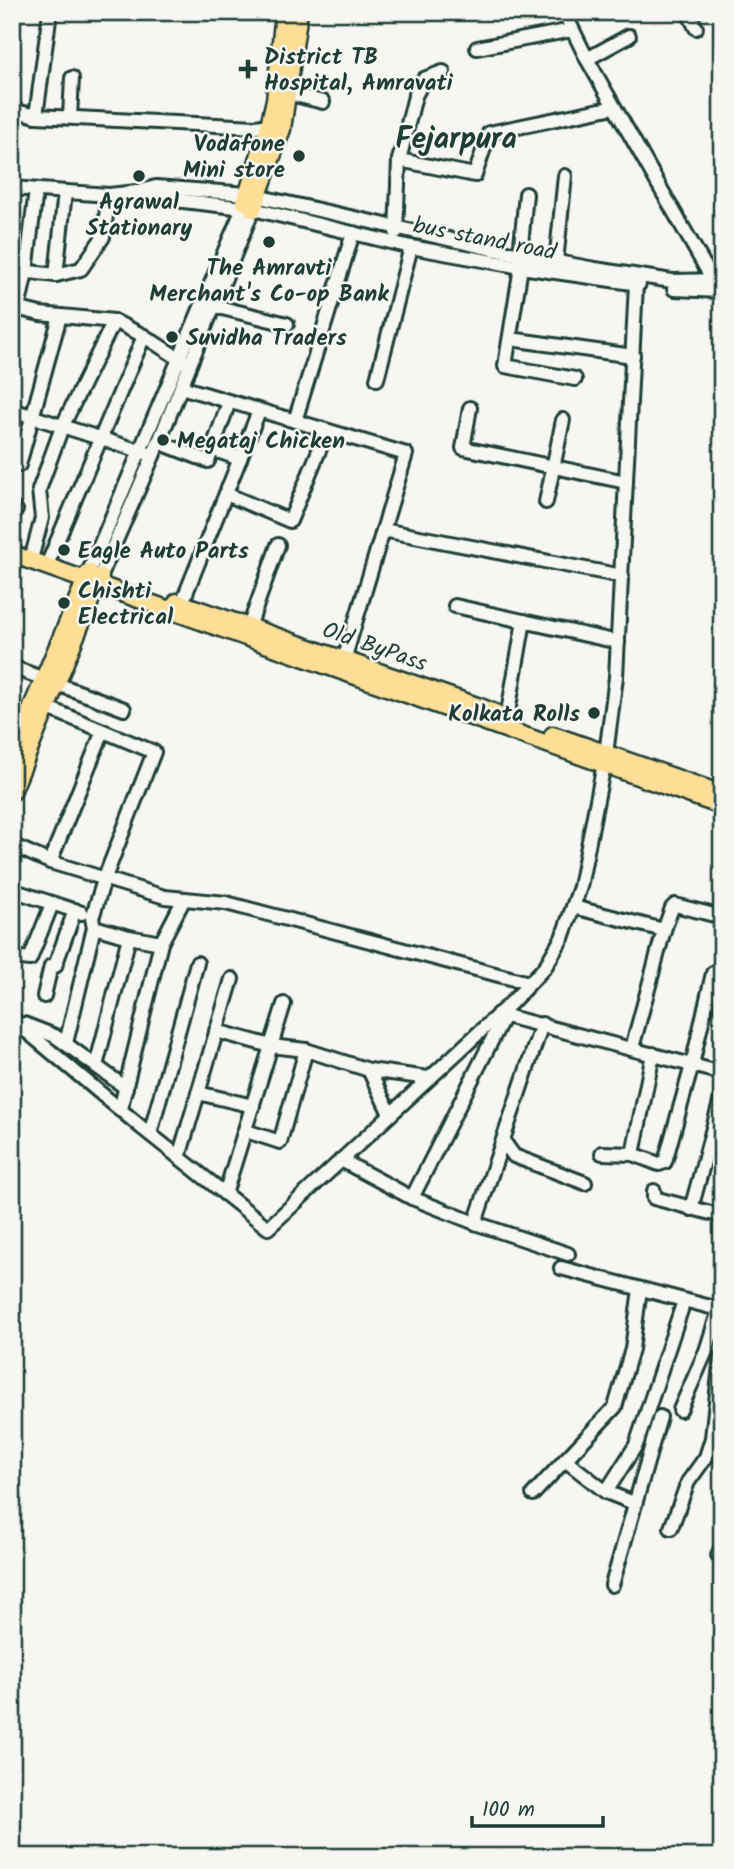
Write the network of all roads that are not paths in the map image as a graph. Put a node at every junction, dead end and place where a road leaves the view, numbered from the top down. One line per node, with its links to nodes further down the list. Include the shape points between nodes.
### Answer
1 (50, 12): 17 (street)
2 (284, 12): 19 (main road)
3 (299, 12): 13 (main road)
4 (564, 12): 7 (street)
5 (688, 12): 6 (street)
6 (696, 28)
7 (572, 30): 9 (street); 10 (street)
8 (629, 36): 10 (street)
9 (477, 48)
10 (587, 59): 15 (street)
11 (443, 72): 20 (street, via 424,79 419,86)
12 (72, 78): 18 (street)
13 (287, 93): 14 (street); 27 (main road, via 282,129)
14 (323, 102)
15 (614, 107): 20 (street, via 489,134 475,175); 38 (street)
16 (12, 110): 17 (street)
17 (36, 116): 18 (street)
18 (70, 117): 19 (street)
19 (269, 125): 27 (main road)
20 (399, 160): 28 (street)
21 (565, 176): 33 (street)
22 (12, 188): 23 (street)
23 (36, 190): 24 (street); 35 (street)
24 (65, 192): 26 (street); 36 (street)
25 (526, 194): 32 (street)
26 (109, 195): 27 (street, via 137,192 157,198); 36 (street, via 103,237 80,269)
27 (250, 202): 28 (street, bus stand road); 29 (street, bus stand road); 39 (street); 47 (street)
28 (396, 226): 30 (street); 32 (street, bus stand road)
29 (353, 233): 30 (street, bus stand road); 57 (street)
30 (396, 243): 31 (street, bus stand road)
31 (411, 247): 32 (street, bus stand road); 48 (street)
32 (521, 261): 33 (street, bus stand road); 37 (street, bus stand road); 45 (street)
33 (556, 262): 38 (street, bus stand road)
34 (12, 270): 35 (street)
35 (26, 272): 36 (street); 40 (street)
36 (56, 275)
37 (636, 284): 38 (street, bus stand road, via 660,288); 46 (street)
38 (719, 285)
39 (214, 306): 43 (street); 47 (street)
40 (15, 308): 41 (street)
41 (60, 316): 42 (street); 55 (street)
42 (114, 321): 44 (street); 58 (street)
43 (287, 324)
44 (144, 336): 47 (street); 60 (street)
45 (510, 339): 46 (street); 49 (street, via 505,366)
46 (633, 356): 67 (street)
47 (184, 362): 50 (street); 63 (street)
48 (377, 379)
49 (575, 379)
50 (181, 387): 51 (street); 61 (street)
51 (229, 402): 54 (street); 62 (street)
52 (470, 408): 66 (street, via 463,448)
53 (12, 410): 55 (street)
54 (259, 411): 57 (street); 64 (street)
55 (32, 417): 58 (street); 65 (street)
56 (563, 420): 66 (street)
57 (295, 421): 59 (street)
58 (62, 426): 60 (street); 73 (street, via 39,490 42,518)
59 (327, 431): 68 (street, via 290,521); 70 (street, via 406,454)
60 (101, 439): 63 (street); 75 (street)
61 (158, 442): 62 (street, via 208,461); 63 (street)
62 (212, 449): 64 (street)
63 (147, 454): 77 (street)
64 (240, 459): 68 (street)
65 (19, 465)
66 (554, 467): 67 (street); 69 (street)
67 (626, 482): 76 (street)
68 (226, 494): 78 (street)
69 (546, 502)
70 (383, 530): 76 (street); 83 (street)
71 (12, 545): 73 (main road, Old ByPass)
72 (278, 545): 81 (street)
73 (33, 552): 75 (main road, Old ByPass)
74 (12, 554): 77 (main road)
75 (50, 558): 77 (main road, Old ByPass)
76 (622, 576): 82 (street)
77 (93, 578): 78 (main road, Old ByPass); 85 (main road); 88 (main road, via 292,655)
78 (182, 603): 81 (main road, Old ByPass)
79 (455, 606): 80 (street)
80 (524, 621): 82 (street); 89 (street)
81 (249, 627): 83 (main road, Old ByPass)
82 (618, 642): 92 (street)
83 (344, 660): 88 (main road, Old ByPass)
84 (12, 667): 85 (street)
85 (51, 682): 86 (main road); 87 (street); 91 (main road)
86 (48, 708): 90 (street); 93 (main road)
87 (124, 709)
88 (479, 713): 89 (main road, Old ByPass); 92 (main road)
89 (507, 719): 92 (main road, Old ByPass)
90 (103, 731): 97 (street); 98 (street, via 154,752)
91 (12, 754)
92 (605, 760): 94 (main road, Old ByPass); 95 (main road); 102 (street)
93 (12, 792)
94 (722, 794)
95 (722, 806)
96 (12, 845): 97 (street)
97 (50, 862): 98 (street)
98 (104, 880): 100 (street); 105 (street)
99 (12, 890): 101 (street)
100 (184, 899): 108 (street); 115 (street, via 226,903)
101 (52, 904): 103 (street); 110 (street)
102 (573, 907): 106 (street); 115 (street, via 551,958)
103 (75, 910): 105 (street); 112 (street)
104 (722, 917): 106 (street, via 675,905)
105 (93, 922): 107 (street); 122 (street)
106 (664, 930): 124 (street)
107 (128, 937): 108 (street); 128 (street)
108 (161, 943): 131 (street)
109 (12, 957): 110 (street)
110 (30, 959): 112 (street)
111 (197, 963): 140 (street)
112 (55, 966): 116 (street, via 51,966)
113 (722, 976): 127 (street, via 713,974)
114 (232, 979): 121 (street)
115 (529, 983): 118 (street)
116 (44, 996)
117 (284, 1004): 123 (street)
118 (501, 1015): 120 (street); 132 (street); 149 (street)
119 (13, 1020): 122 (street); 137 (street)
120 (542, 1024): 124 (street); 141 (street)
121 (216, 1031): 123 (street); 134 (street)
122 (66, 1044): 128 (street)
123 (271, 1046): 125 (street); 136 (street)
124 (632, 1048): 126 (street)
125 (306, 1050): 129 (street); 139 (street, via 280,1142)
126 (653, 1054): 127 (street); 143 (street)
127 (692, 1065): 130 (street); 143 (street, via 665,1162)
128 (100, 1069): 131 (street); 133 (street)
129 (369, 1070): 132 (street); 138 (street)
130 (722, 1073)
131 (130, 1074): 133 (street)
132 (428, 1079): 138 (street)
133 (126, 1088): 137 (street)
134 (198, 1093): 136 (street); 144 (street)
135 (722, 1095): 150 (street)
136 (253, 1106): 139 (street)
137 (120, 1110): 140 (street)
138 (390, 1114): 145 (street)
139 (246, 1131): 148 (street)
140 (150, 1134): 144 (street)
141 (504, 1142): 146 (street, via 514,1156); 152 (street)
142 (602, 1153): 143 (street)
143 (633, 1154)
144 (179, 1157): 148 (street)
145 (341, 1160): 148 (street, via 268,1228); 149 (street)
146 (585, 1183)
147 (654, 1191): 150 (street, via 654,1198)
148 (225, 1194)
149 (412, 1198): 152 (street)
150 (691, 1209): 151 (street)
151 (722, 1216)
152 (475, 1223): 153 (street)
153 (568, 1254)
154 (561, 1268): 155 (street)
155 (639, 1290): 156 (street); 162 (street, via 632,1349 615,1407)
156 (684, 1301): 157 (street); 164 (street, via 636,1445)
157 (720, 1310): 159 (street)
158 (722, 1347): 161 (street)
159 (680, 1410)
160 (660, 1417): 166 (street)
161 (706, 1457): 163 (street); 167 (street, via 688,1482)
162 (565, 1460): 164 (street); 165 (street)
163 (722, 1460)
164 (606, 1492): 166 (street)
165 (533, 1494)
166 (634, 1503): 168 (street)
167 (671, 1528)
168 (612, 1586)

